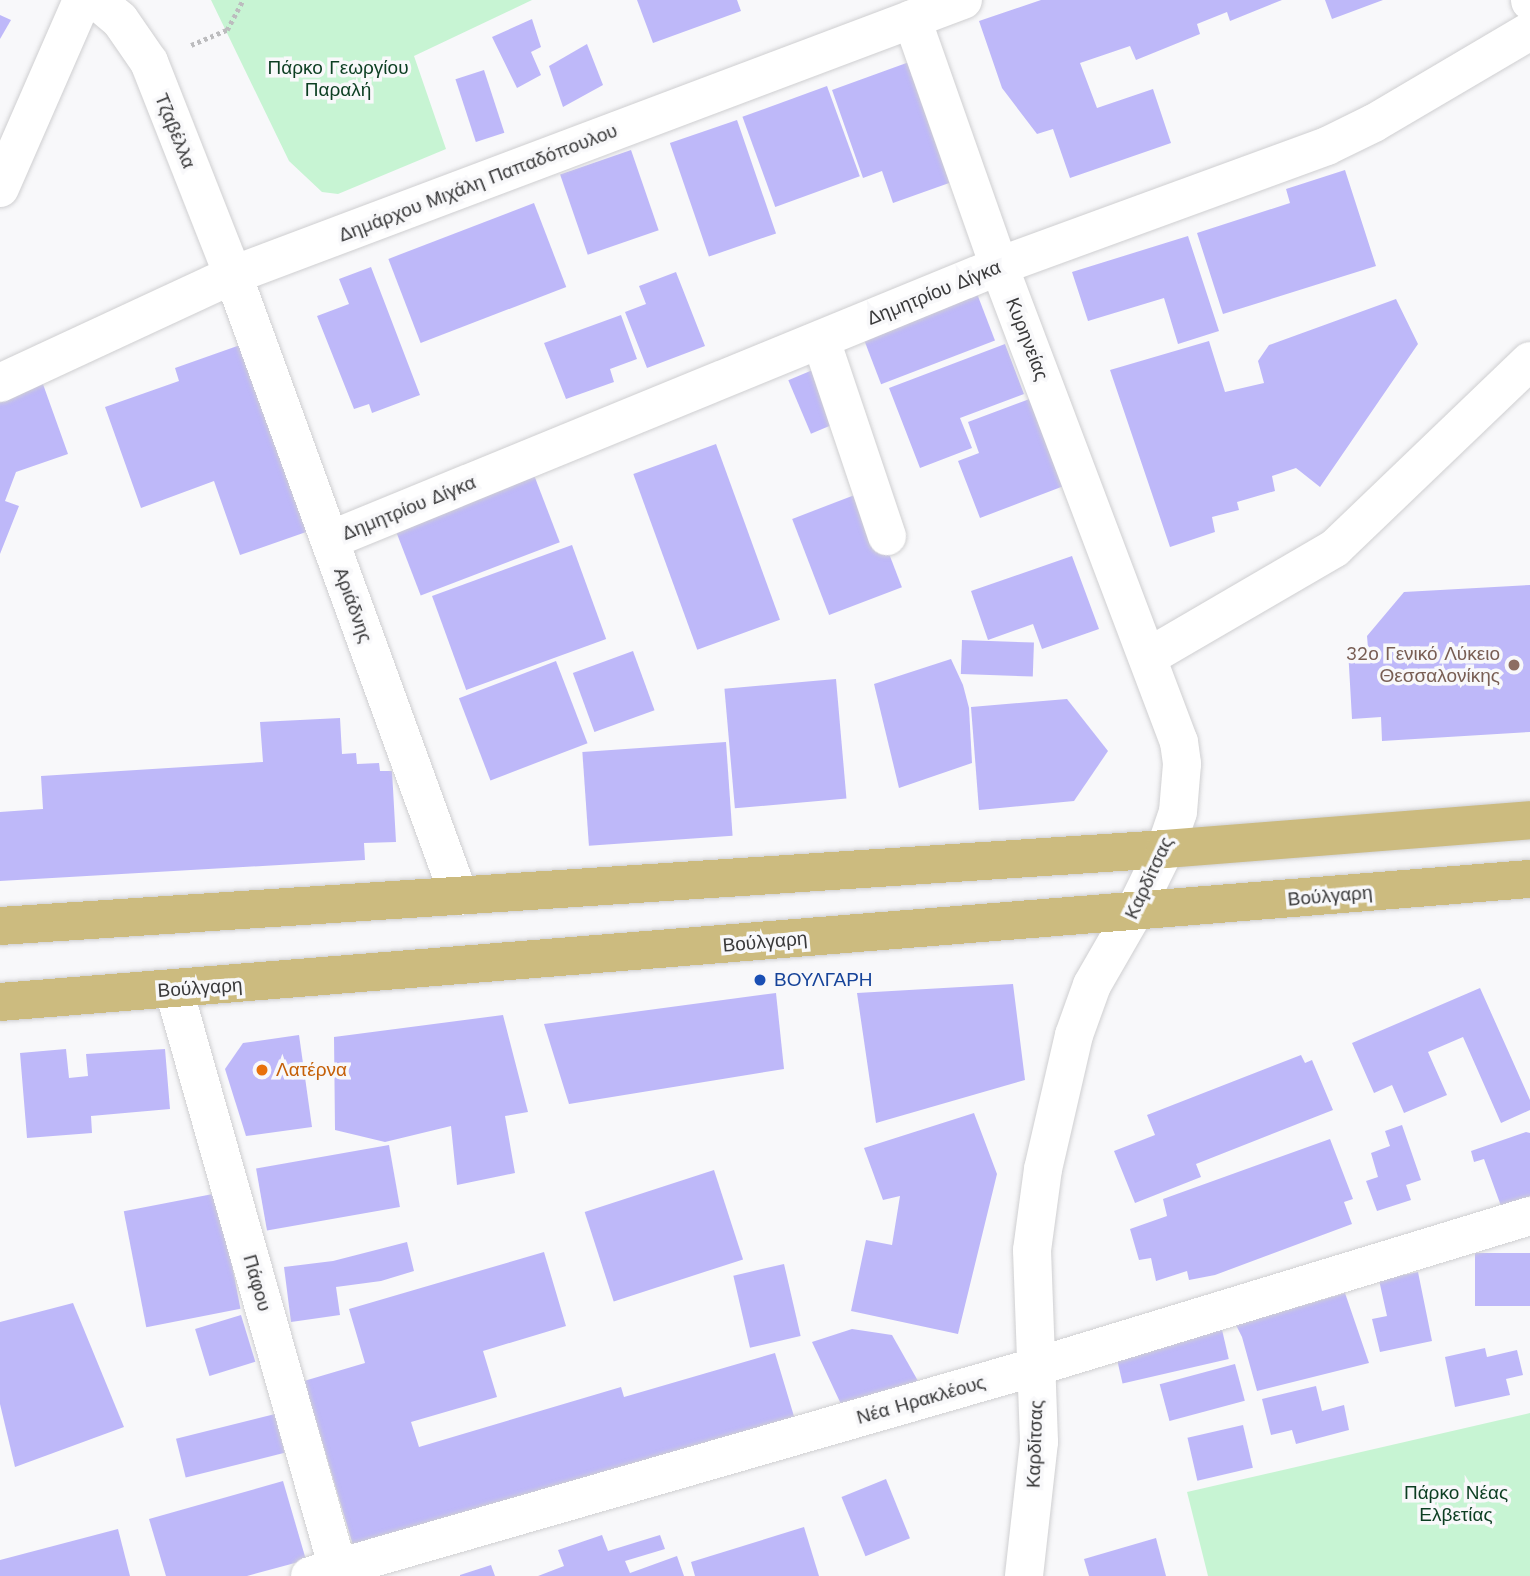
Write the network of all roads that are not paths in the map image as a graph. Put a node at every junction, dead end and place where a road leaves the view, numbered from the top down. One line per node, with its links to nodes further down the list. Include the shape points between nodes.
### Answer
1 (82, 0): 6 (street)
2 (96, 0): 8 (street, Τζαβέλλα, via 120,20 149,62)
3 (962, 0): 4 (street, Δημάρχου Μιχάλη Παπαδόπουλου)
4 (912, 19): 7 (street, Κυρηνείας); 8 (street, Δημάρχου Μιχάλη Παπαδόπουλου)
5 (1530, 31): 7 (street, Δημητρίου Δίγκα, via 1327,146)
6 (0, 188)
7 (999, 266): 9 (street, Δημητρίου Δίγκα); 14 (street, Κυρηνείας)
8 (233, 275): 11 (street, Δημάρχου Μιχάλη Παπαδόπουλου); 13 (street, Αριάδνης)
9 (821, 340): 12 (street); 13 (street, Δημητρίου Δίγκα)
10 (1530, 361): 14 (street, via 1335,548)
11 (0, 383)
12 (887, 536)
13 (330, 540): 18 (street, Αριάδνης)
14 (1148, 657): 16 (street, Καρδίτσας, via 1179,742 1182,764 1178,812)
15 (1530, 820): 16 (main road)
16 (1165, 849): 18 (main road); 19 (street, Καρδίτσας)
17 (1530, 879): 19 (main road, Βούλγαρη)
18 (459, 896): 20 (main road)
19 (1134, 912): 21 (main road, Βούλγαρη); 24 (street, Καρδίτσας, via 1092,985 1074,1035 1045,1156 1032,1250)
20 (0, 926)
21 (174, 990): 22 (main road, Βούλγαρη); 25 (street, Πάφου)
22 (0, 1002)
23 (1530, 1216): 24 (street, Νέα Ηρακλέους)
24 (1035, 1367): 25 (street, Νέα Ηρακλέους); 26 (street, Καρδίτσας, via 1039,1442)
25 (329, 1573)
26 (1024, 1576)

